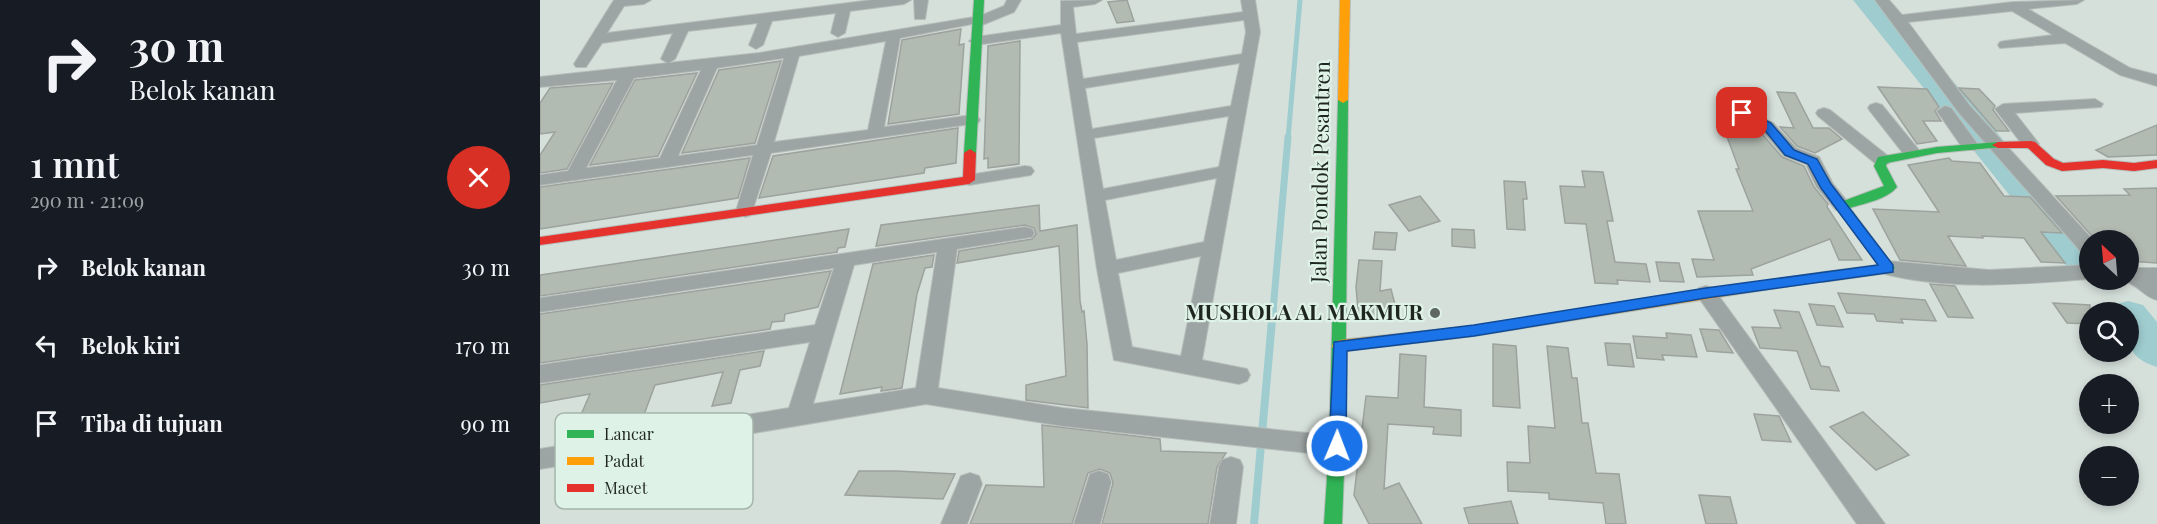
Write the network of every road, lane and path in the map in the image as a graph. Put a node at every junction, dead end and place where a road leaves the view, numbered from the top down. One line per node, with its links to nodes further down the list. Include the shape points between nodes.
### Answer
1 (644, 0): 12 (street)
2 (758, 0): 20 (street)
3 (798, 0): 17 (street)
4 (904, 0): 16 (street)
5 (921, 0): 18 (street)
6 (979, 0): 22 (street)
7 (1014, 0): 22 (street, via 1009,9)
8 (1095, 0): 13 (street)
9 (1345, 0): 80 (street, Jalan Pondok Pesantren)
10 (1882, 0): 21 (street)
11 (2077, 0): 14 (street)
12 (620, 2): 28 (street)
13 (1066, 2): 25 (street)
14 (2013, 6): 21 (street); 27 (street)
15 (1249, 7): 25 (street); 33 (street, via 1253,32)
16 (844, 8): 17 (street); 24 (street)
17 (793, 14): 19 (street)
18 (920, 16)
19 (767, 17): 20 (street); 30 (street)
20 (750, 19): 23 (street)
21 (1899, 19): 50 (street, via 1936,74)
22 (977, 20): 26 (street); 29 (street)
23 (683, 28): 28 (street); 34 (street)
24 (838, 33)
25 (1068, 34): 29 (street); 40 (street)
26 (894, 35): 32 (street); 48 (street)
27 (2068, 38): 31 (street); 38 (street, via 2125,72)
28 (596, 39): 35 (street)
29 (976, 41): 47 (street)
30 (756, 45)
31 (2005, 45)
32 (793, 53): 36 (street); 53 (street)
33 (1248, 57): 40 (street); 43 (street)
34 (668, 59)
35 (580, 64)
36 (711, 64): 37 (street); 55 (street)
37 (627, 76): 39 (street); 60 (street)
38 (2157, 81)
39 (540, 82)
40 (1077, 85): 49 (street)
41 (2095, 104): 51 (street, via 2003,109)
42 (1876, 108): 54 (street)
43 (1238, 110): 49 (street); 59 (street)
44 (1945, 111): 52 (street)
45 (1742, 113): 64 (street, via 1767,126 1790,152 1812,161 1825,186)
46 (1824, 113): 56 (street)
47 (972, 120): 48 (street); 62 (street)
48 (875, 134): 53 (street)
49 (1085, 135): 63 (street)
50 (1994, 144): 51 (street); 52 (street); 67 (street)
51 (2031, 144): 57 (street, via 2050,162 2062,167)
52 (1972, 146): 54 (street)
53 (763, 148): 55 (street); 65 (street)
54 (1912, 153): 56 (street)
55 (668, 160): 60 (street)
56 (1882, 160): 64 (street, via 1880,166 1891,187)
57 (2157, 164)
58 (1025, 171): 62 (street)
59 (1227, 171): 63 (street); 70 (street)
60 (574, 175): 61 (street)
61 (540, 180)
62 (969, 180): 65 (street)
63 (1096, 196): 73 (street)
64 (1842, 206): 72 (street)
65 (745, 211): 68 (street)
66 (1025, 232): 69 (street)
67 (2079, 237)
68 (540, 241)
69 (948, 246): 71 (street); 84 (street)
70 (1213, 247): 73 (street); 81 (street)
71 (846, 260): 78 (street); 79 (street)
72 (1888, 268): 74 (street, via 2001,279); 76 (street)
73 (1107, 269): 81 (street, via 1113,353)
74 (2079, 273)
75 (2141, 275): 77 (street)
76 (1706, 293): 80 (street, via 1474,331); 97 (street)
77 (2157, 293)
78 (540, 305)
79 (822, 332): 82 (street); 85 (street)
80 (1339, 346): 87 (street, Jalan Pondok Pesantren)
81 (1190, 365): 83 (street)
82 (540, 374)
83 (1239, 375)
84 (926, 395): 85 (street); 87 (street, via 1063,417)
85 (798, 416): 86 (street)
86 (753, 424)
87 (1337, 446): 96 (street, Jalan Pondok Pesantren)
88 (555, 456): 89 (street)
89 (540, 459)
90 (1231, 467): 95 (street)
91 (1099, 482): 94 (street)
92 (970, 484): 93 (street)
93 (954, 524)
94 (1088, 524)
95 (1223, 524)
96 (1333, 524)
97 (1872, 524)

